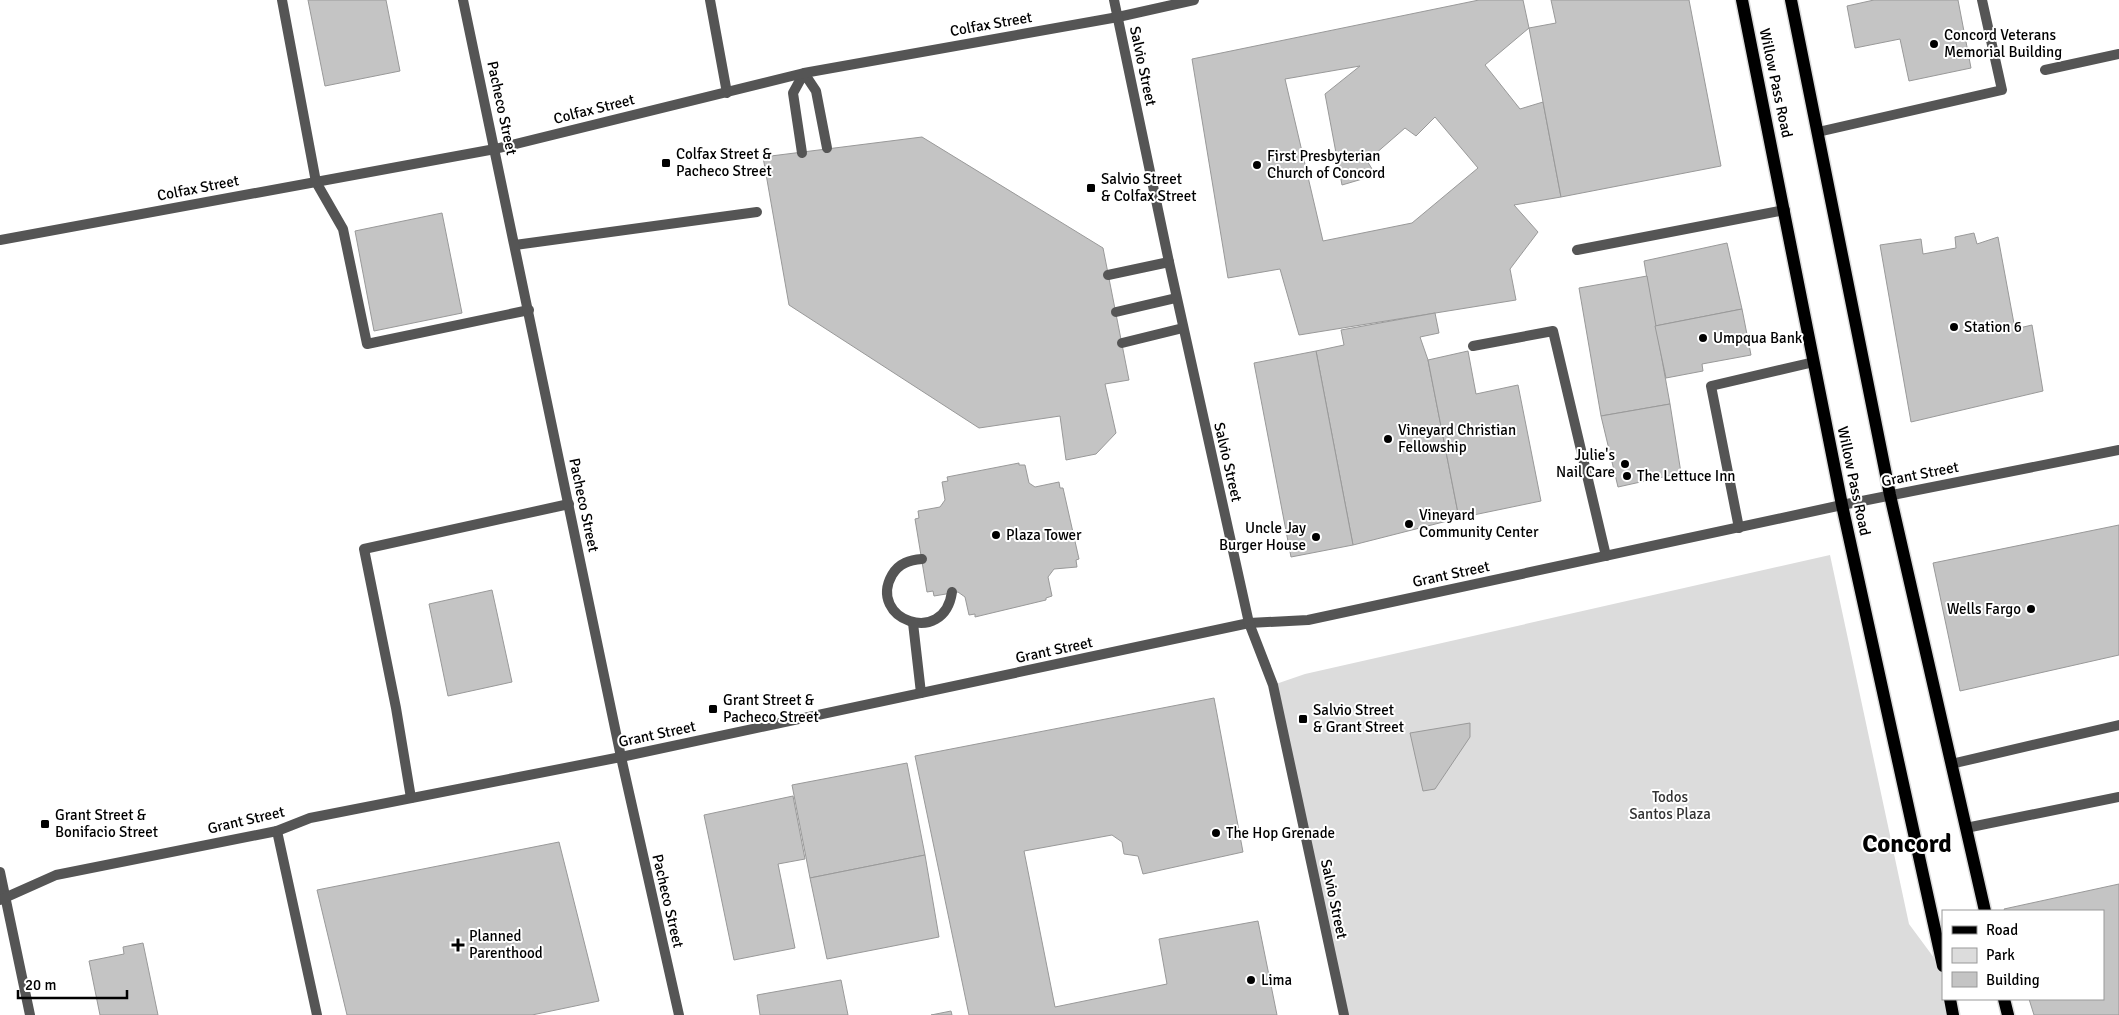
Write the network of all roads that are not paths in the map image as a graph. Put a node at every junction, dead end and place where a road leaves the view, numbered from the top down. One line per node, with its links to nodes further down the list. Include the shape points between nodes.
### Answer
1 (282, 0): 18 (street)
2 (463, 0): 16 (street, Pacheco Street)
3 (710, 0): 13 (street)
4 (1114, 0): 9 (street, Salvio Street)
5 (1194, 0): 9 (street, Colfax Street)
6 (1742, 0): 19 (main road, Willow Pass Road)
7 (1791, 0): 14 (main road, Willow Pass Road)
8 (1982, 0): 14 (street, via 2002,90)
9 (1118, 16): 12 (street, Colfax Street); 24 (street, Salvio Street)
10 (2119, 54): 11 (street)
11 (2045, 70)
12 (804, 73): 13 (street, Colfax Street); 15 (street, via 816,91); 17 (street, via 793,93)
13 (727, 93): 16 (street, Colfax Street)
14 (1818, 132): 34 (main road, Willow Pass Road)
15 (828, 148)
16 (496, 149): 18 (street, Colfax Street); 22 (street, Pacheco Street)
17 (802, 153)
18 (316, 182): 21 (street, Colfax Street); 27 (street, via 343,229 367,344)
19 (1785, 210): 23 (street); 32 (main road, Willow Pass Road)
20 (757, 212): 22 (street)
21 (0, 240)
22 (515, 245): 27 (street, Pacheco Street)
23 (1578, 250)
24 (1168, 262): 25 (street); 26 (street, Salvio Street)
25 (1108, 275)
26 (1176, 298): 28 (street); 29 (street, Salvio Street)
27 (529, 310): 35 (street, Pacheco Street)
28 (1116, 312)
29 (1183, 328): 30 (street); 42 (street, Salvio Street)
30 (1122, 343)
31 (1473, 346): 38 (street, via 1553,331)
32 (1814, 362): 36 (main road, Willow Pass Road); 37 (street, via 1711,386)
33 (2119, 450): 34 (street, Grant Street)
34 (1890, 495): 36 (street, Grant Street); 46 (main road, Willow Pass Road)
35 (569, 504): 45 (street, Pacheco Street); 48 (street, via 364,548 396,708)
36 (1842, 505): 37 (street, Grant Street); 54 (main road, Willow Pass Road)
37 (1739, 528): 38 (street, Grant Street)
38 (1606, 556): 42 (street, Grant Street, via 1308,620)
39 (922, 559): 41 (street, via 902,564 891,576 887,592 895,612)
40 (952, 592): 41 (street, via 950,602 939,617 931,622)
41 (913, 623): 43 (street)
42 (1249, 623): 43 (street, Grant Street); 60 (street, Salvio Street, via 1273,685)
43 (921, 693): 45 (street, Grant Street)
44 (2119, 725): 46 (street)
45 (621, 758): 48 (street, Grant Street); 59 (street, Pacheco Street)
46 (1951, 764): 49 (main road, Willow Pass Road)
47 (2119, 797): 49 (street)
48 (410, 798): 50 (street, Grant Street, via 310,818)
49 (1966, 828): 53 (main road, Willow Pass Road)
50 (278, 831): 52 (street, Grant Street, via 56,875); 58 (street)
51 (0, 872): 52 (street)
52 (3, 899): 57 (street)
53 (1985, 910)
54 (1942, 961)
55 (1950, 1000): 61 (main road)
56 (2004, 1000): 62 (main road)
57 (30, 1015)
58 (317, 1015)
59 (679, 1015)
60 (1344, 1015)
61 (1954, 1015)
62 (2008, 1015)

